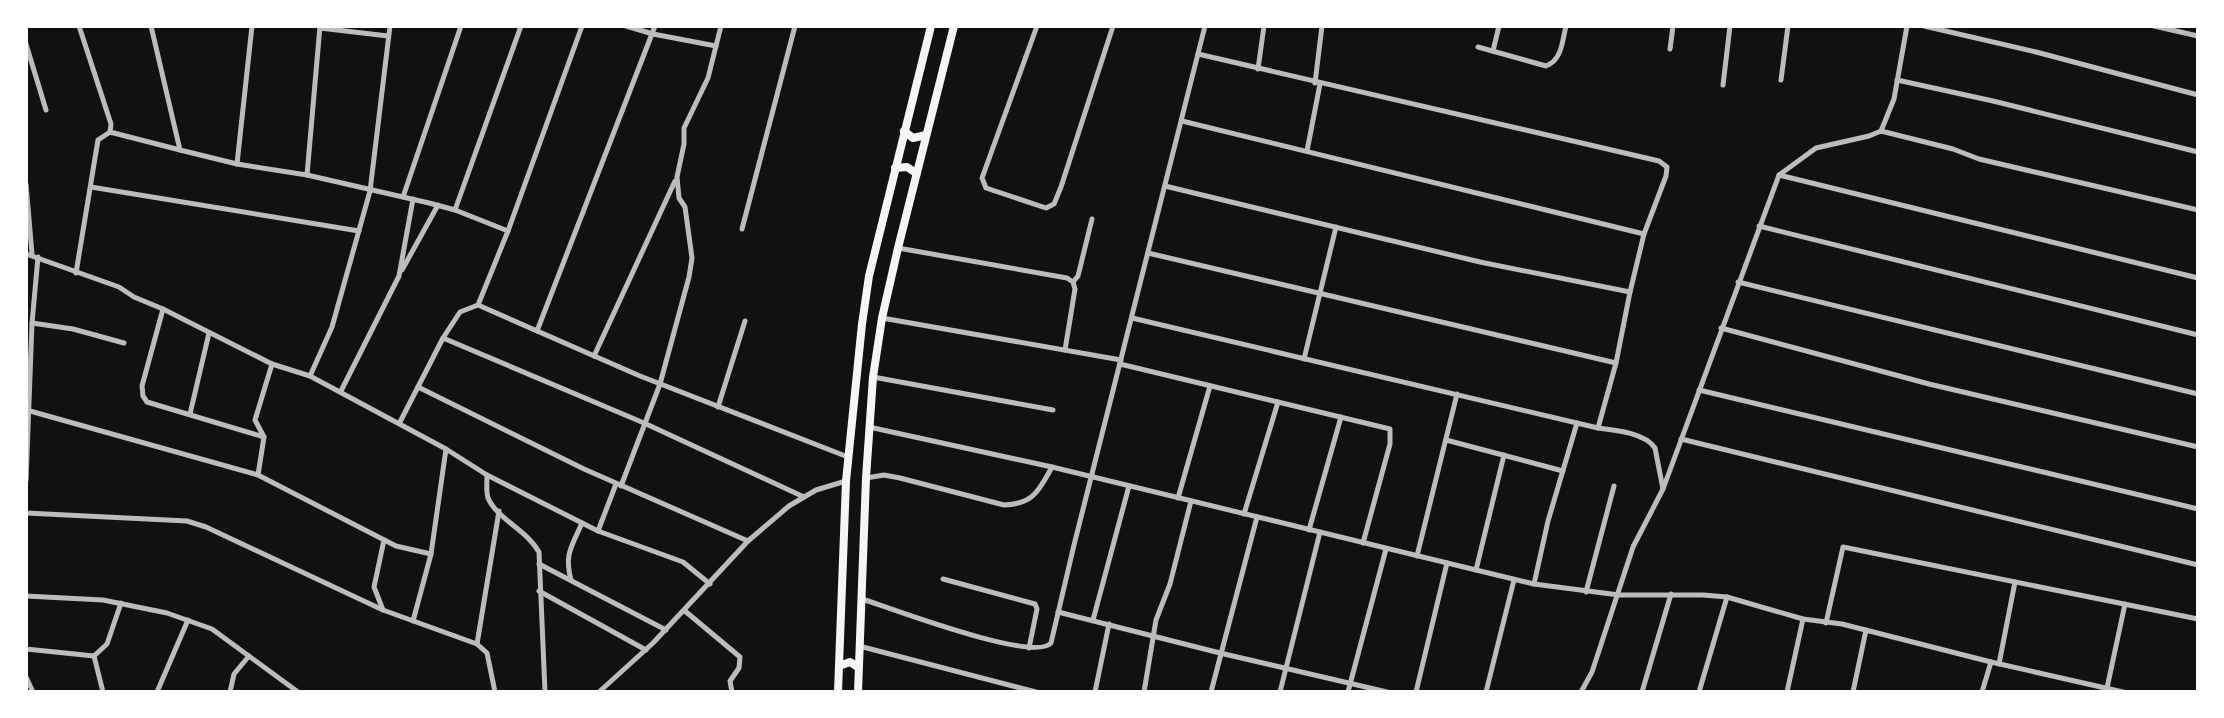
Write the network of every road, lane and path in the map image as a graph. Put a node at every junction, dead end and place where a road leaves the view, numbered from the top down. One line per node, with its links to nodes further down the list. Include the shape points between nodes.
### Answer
1 (79, 26): 49 (street)
2 (151, 26): 51 (street)
3 (252, 26): 54 (street)
4 (390, 26): 29 (street)
5 (461, 26): 64 (street)
6 (521, 26): 67 (street)
7 (582, 26): 74 (street)
8 (626, 26): 28 (street)
9 (655, 26): 28 (street)
10 (721, 26): 32 (street)
11 (795, 26): 72 (street)
12 (931, 26): 47 (main road)
13 (954, 26): 50 (main road)
14 (1037, 26): 15 (street, via 982,178 986,188 996,193 1046,208 1054,204 1061,187)
15 (1114, 26)
16 (1205, 26): 36 (street)
17 (1264, 26): 38 (street)
18 (1322, 26): 42 (street)
19 (1499, 26): 35 (street)
20 (1566, 26): 35 (street, via 1559,56 1546,66)
21 (1674, 26): 34 (street)
22 (1730, 26): 43 (street)
23 (1788, 26): 40 (street)
24 (1907, 26): 41 (street)
25 (1924, 26): 44 (street)
26 (2154, 26): 30 (street)
27 (320, 27): 29 (street); 58 (street)
28 (653, 34): 32 (street); 93 (street)
29 (388, 36): 63 (street)
30 (2198, 36)
31 (26, 44): 37 (street)
32 (716, 46): 59 (street, via 708,78 684,128)
33 (1478, 47): 35 (street)
34 (1670, 49)
35 (1493, 51)
36 (1198, 54): 38 (street); 46 (street)
37 (33, 68): 39 (street); 45 (street)
38 (1258, 69): 42 (street)
39 (26, 70)
40 (1782, 80)
41 (1897, 80): 48 (street); 53 (street)
42 (1317, 84): 52 (street); 75 (street, via 1659,161 1667,167 1666,176)
43 (1723, 85)
44 (2198, 95)
45 (46, 110)
46 (1181, 121): 52 (street); 61 (street)
47 (904, 131): 50 (main road, via 914,138); 55 (main road)
48 (1881, 131): 57 (street, via 1816,148); 68 (street)
49 (110, 132): 51 (street); 62 (street, via 98,139)
50 (926, 135): 56 (main road)
51 (180, 150): 54 (street)
52 (1307, 151): 75 (street)
53 (2198, 152)
54 (237, 164): 58 (street)
55 (895, 168): 56 (main road, via 907,167); 130 (main road, via 869,276)
56 (916, 173): 76 (main road)
57 (1779, 175): 70 (street); 81 (street)
58 (307, 176): 63 (street)
59 (677, 177): 99 (street); 106 (street, via 692,258)
60 (26, 184): 78 (street)
61 (1165, 186): 71 (street); 77 (street)
62 (91, 187): 73 (street); 79 (street)
63 (370, 191): 64 (street); 73 (street)
64 (403, 197): 65 (street)
65 (413, 200): 66 (street); 80 (street)
66 (438, 205): 67 (street); 80 (street)
67 (455, 210): 74 (street)
68 (2198, 210)
69 (1092, 219): 82 (street)
70 (1759, 226): 83 (street); 95 (street)
71 (1336, 227): 84 (street); 85 (street)
72 (742, 229)
73 (359, 231): 104 (street, via 332,327)
74 (508, 231): 86 (street)
75 (1644, 234): 84 (street)
76 (898, 248): 82 (street); 88 (main road)
77 (1149, 253): 85 (street); 89 (street)
78 (32, 255): 79 (street); 91 (street)
79 (76, 273): 87 (street, via 119,287)
80 (398, 276): 110 (street)
81 (2198, 278)
82 (1073, 282): 98 (street)
83 (1738, 282): 92 (street); 112 (street)
84 (1630, 292): 102 (street)
85 (1320, 295): 100 (street); 102 (street)
86 (478, 305): 93 (street); 96 (street, via 460,312)
87 (163, 309): 94 (street); 117 (street, via 143,396 147,402)
88 (882, 318): 98 (street); 105 (main road)
89 (1132, 318): 100 (street); 101 (street)
90 (745, 321): 114 (street)
91 (32, 323): 97 (street); 116 (street)
92 (1721, 328): 109 (street); 127 (street, via 1929,384)
93 (537, 331): 99 (street)
94 (209, 333): 103 (street); 117 (street)
95 (2198, 335)
96 (443, 338): 108 (street); 120 (street)
97 (124, 343)
98 (1065, 350): 101 (street)
99 (594, 356): 106 (street)
100 (1304, 359): 111 (street)
101 (1120, 362): 107 (street); 136 (street)
102 (1616, 363): 123 (street)
103 (272, 364): 104 (street); 124 (street, via 255,419)
104 (310, 376): 110 (street)
105 (873, 377): 115 (street); 122 (main road)
106 (660, 384): 114 (street); 120 (street)
107 (1210, 386): 113 (street); 145 (street)
108 (418, 387): 119 (street); 140 (street)
109 (1699, 390): 125 (street); 147 (street)
110 (341, 391): 119 (street)
111 (1457, 394): 121 (street); 126 (street)
112 (2198, 394)
113 (1278, 402): 118 (street); 150 (street)
114 (718, 407): 130 (street)
115 (1053, 410)
116 (30, 411): 131 (street); 134 (street)
117 (190, 414): 124 (street)
118 (1341, 417): 153 (street); 158 (street, via 1390,429)
119 (400, 422): 128 (street)
120 (645, 423): 140 (street); 144 (street)
121 (1577, 423): 123 (street); 133 (street)
122 (869, 427): 132 (street); 137 (main road)
123 (1598, 428): 143 (street, via 1625,432 1651,443)
124 (264, 436): 134 (street)
125 (1681, 439): 143 (street); 164 (street)
126 (1446, 440): 129 (street); 161 (street)
127 (2198, 447)
128 (446, 449): 135 (street); 160 (street)
129 (1504, 455): 133 (street); 165 (street)
130 (848, 457): 139 (main road)
131 (27, 461): 138 (street)
132 (1052, 467): 136 (street); 137 (street, via 1031,498 1004,505 900,478)
133 (1563, 471): 171 (street)
134 (258, 475): 156 (street)
135 (487, 475): 148 (street, via 488,497); 152 (street)
136 (1092, 477): 141 (street); 183 (street)
137 (866, 478): 178 (main road)
138 (26, 481)
139 (846, 481): 144 (street); 193 (main road)
140 (619, 485): 154 (street); 157 (street)
141 (1129, 486): 145 (street); 186 (street)
142 (1614, 486): 173 (street)
143 (1663, 489): 175 (street, via 1633,547)
144 (804, 497): 157 (street)
145 (1178, 498): 146 (street)
146 (1191, 501): 150 (street); 194 (street)
147 (2198, 509)
148 (499, 511): 163 (street, via 535,545); 196 (street)
149 (26, 513): 181 (street, via 187,521)
150 (1244, 514): 151 (street)
151 (1257, 517): 153 (street); 201 (street)
152 (582, 523): 154 (street); 167 (street, via 567,563)
153 (1309, 530): 155 (street)
154 (598, 531): 170 (street, via 683,562)
155 (1320, 532): 158 (street); 208 (street)
156 (384, 540): 160 (street); 181 (street, via 374,587)
157 (748, 541): 170 (street)
158 (1363, 543): 159 (street)
159 (1386, 548): 161 (street); 210 (street)
160 (431, 554): 188 (street)
161 (1417, 556): 162 (street)
162 (1447, 563): 165 (street); 230 (street)
163 (539, 564): 167 (street); 172 (street)
164 (2198, 565)
165 (1476, 570): 168 (street)
166 (943, 579): 198 (street, via 1035,604)
167 (571, 580): 191 (street)
168 (1514, 580): 171 (street); 231 (street)
169 (2015, 582): 180 (street); 189 (street, via 1843,547); 205 (street)
170 (710, 584): 182 (street)
171 (1534, 584): 173 (street)
172 (539, 591): 200 (street); 218 (street)
173 (1586, 592): 175 (street)
174 (1671, 594): 175 (street); 177 (street); 233 (street)
175 (1619, 595): 232 (street)
176 (26, 596): 179 (street)
177 (1727, 597): 187 (street); 234 (street)
178 (862, 599): 195 (main road); 198 (street, via 999,643)
179 (121, 603): 185 (street); 202 (street, via 107,644)
180 (2125, 604): 184 (street); 211 (street)
181 (383, 610): 188 (street)
182 (685, 611): 191 (street); 220 (street, via 740,657 730,681)
183 (1058, 612): 186 (street); 198 (street, via 1048,647)
184 (2198, 619)
185 (188, 620): 203 (street, via 212,629); 214 (street)
186 (1093, 620): 190 (street)
187 (1803, 620): 189 (street); 235 (street)
188 (414, 621): 196 (street)
189 (1826, 623): 192 (street)
190 (1110, 624): 194 (street); 224 (street)
191 (666, 630): 200 (street)
192 (1866, 630): 204 (street); 236 (street)
193 (840, 633): 195 (main road); 206 (main road)
194 (1154, 636): 201 (street); 225 (street)
195 (853, 638): 197 (main road)
196 (477, 643): 217 (street, via 487,653)
197 (859, 646): 207 (main road); 223 (street)
198 (1029, 648)
199 (26, 649): 202 (street)
200 (646, 650): 219 (street)
201 (1220, 653): 208 (street); 226 (street)
202 (94, 656): 213 (street)
203 (249, 656): 215 (street, via 234,674); 216 (street)
204 (1991, 662): 205 (street); 237 (street)
205 (1999, 664): 211 (street)
206 (839, 666): 207 (main road, via 850,662); 221 (main road)
207 (858, 667): 222 (main road)
208 (1286, 667): 210 (street); 227 (street)
209 (26, 677): 212 (street)
210 (1350, 683): 228 (street); 229 (street)
211 (2107, 688): 238 (street)
212 (33, 692)
213 (103, 692)
214 (157, 692)
215 (230, 692)
216 (298, 692)
217 (495, 692)
218 (545, 692)
219 (598, 692)
220 (732, 692)
221 (838, 692)
222 (858, 692)
223 (1036, 692)
224 (1095, 692)
225 (1144, 692)
226 (1211, 692)
227 (1280, 692)
228 (1348, 692)
229 (1387, 692)
230 (1416, 692)
231 (1486, 692)
232 (1581, 692)
233 (1642, 692)
234 (1699, 692)
235 (1787, 692)
236 (1853, 692)
237 (1982, 692)
238 (2123, 692)

